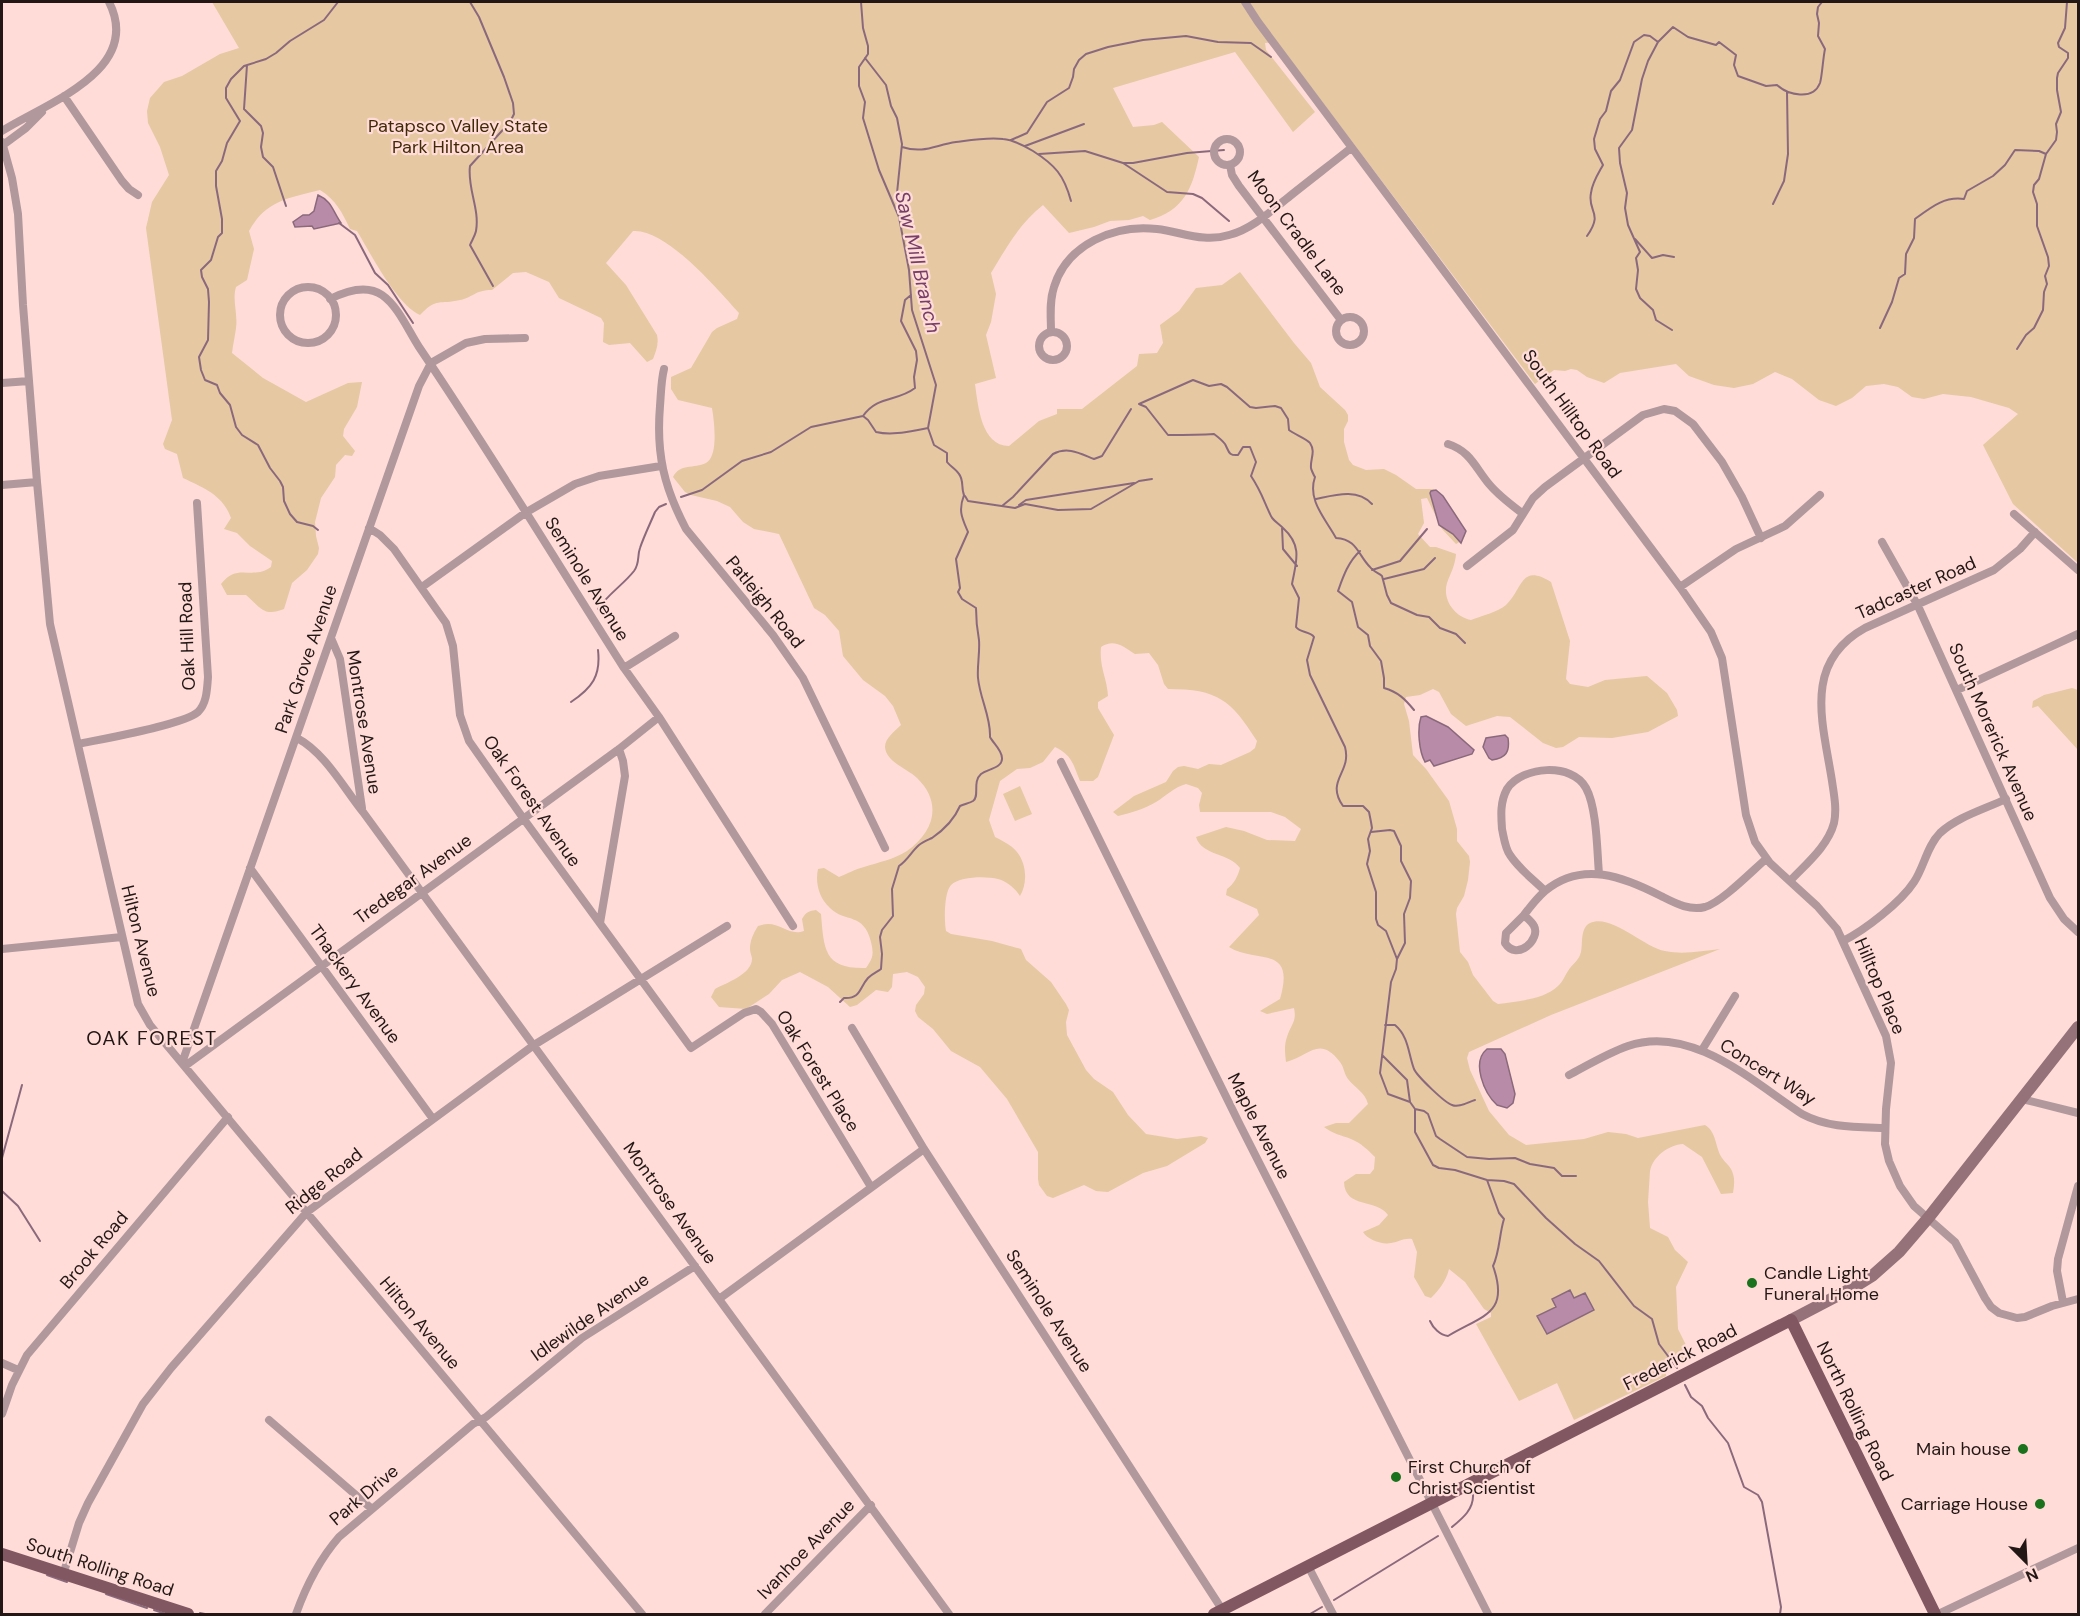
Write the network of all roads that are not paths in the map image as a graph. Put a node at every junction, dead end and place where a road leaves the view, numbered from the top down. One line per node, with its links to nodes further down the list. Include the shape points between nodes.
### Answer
1 (109, 2): 3 (street, via 117,27 110,56 96,73)
2 (1245, 2): 7 (street, South Hilltop Road)
3 (64, 96): 4 (street); 9 (street, via 122,181)
4 (45, 109): 5 (street); 6 (street, via 26,128)
5 (2, 131)
6 (2, 143): 17 (street, Hilton Avenue, via 18,214)
7 (1351, 148): 10 (street); 20 (street, South Hilltop Road)
8 (1230, 165): 10 (street, Moon Cradle Lane, via 1232,175)
9 (138, 195)
10 (1263, 217): 12 (street, Moon Cradle Lane); 13 (street, via 1245,229 1216,238 1140,229 1122,230 1085,245 1072,256 1054,286 1050,308)
11 (330, 299): 11 (street, via 310,287 289,295 280,311 286,333 302,343 325,337 335,321); 15 (street, Seminole Avenue, via 362,289 383,296)
12 (1341, 320)
13 (1052, 332)
14 (525, 338): 15 (street, via 475,340)
15 (431, 363): 26 (street, Seminole Avenue); 29 (street, Park Grove Avenue)
16 (664, 369): 21 (street, Patleigh Road, via 659,421)
17 (29, 381): 18 (street); 22 (street, Hilton Avenue)
18 (2, 383)
19 (1448, 444): 27 (street, via 1465,452 1489,484)
20 (1584, 458): 27 (street, via 1545,487); 31 (street, via 1643,415 1664,409 1675,411 1692,423 1722,462); 36 (street, South Hilltop Road)
21 (661, 466): 26 (street, via 575,484); 51 (street, Patleigh Road, via 686,529 803,678)
22 (37, 482): 23 (street); 45 (street, Hilton Avenue, via 50,624)
23 (2, 485)
24 (1820, 495): 31 (street, via 1794,520)
25 (197, 503): 45 (street, Oak Hill Road, via 208,677 206,699 197,713 180,721)
26 (525, 513): 35 (street); 41 (street, Seminole Avenue)
27 (1522, 513): 33 (street, via 1513,530)
28 (2014, 514): 30 (street)
29 (369, 528): 35 (street, Oak Forest Avenue, via 387,541); 40 (street, Park Grove Avenue)
30 (2036, 532): 34 (street); 37 (street, Tadcaster Road, via 1994,570)
31 (1761, 538): 36 (street, via 1721,558)
32 (1882, 542): 37 (street, South Morerick Avenue)
33 (1467, 566)
34 (2079, 570)
35 (422, 587): 50 (street, Oak Forest Avenue, via 451,634 460,715 469,741)
36 (1680, 587): 52 (street, South Hilltop Road, via 1719,649 1746,815)
37 (1918, 606): 42 (street, South Morerick Avenue); 55 (street, Tadcaster Road, via 1854,634 1830,661 1820,698 1834,821 1826,841)
38 (2079, 634): 42 (street)
39 (675, 636): 41 (street)
40 (331, 638): 44 (street, Park Grove Avenue); 49 (street, Montrose Avenue, via 340,659)
41 (624, 668): 43 (street, Seminole Avenue)
42 (1957, 690): 48 (street, South Morerick Avenue)
43 (660, 717): 46 (street, Tredegar Avenue); 61 (street, Seminole Avenue)
44 (297, 738): 49 (street, Montrose Avenue, via 318,753); 53 (street, Park Grove Avenue)
45 (78, 744): 63 (street, Hilton Avenue)
46 (619, 749): 50 (street, Tredegar Avenue); 59 (street, via 625,776)
47 (1061, 762): 96 (street, Maple Avenue)
48 (2006, 799): 62 (street, South Morerick Avenue, via 2050,898); 64 (street, via 1940,833 1905,892 1872,924)
49 (363, 812): 57 (street, Montrose Avenue)
50 (523, 818): 57 (street, Tredegar Avenue); 59 (street, Oak Forest Avenue)
51 (885, 848)
52 (1766, 859): 54 (street, via 1718,900 1695,908 1678,904 1632,881); 55 (street, South Hilltop Road)
53 (250, 868): 66 (street, Thackery Avenue); 74 (street, Park Grove Avenue)
54 (1599, 874): 56 (street, via 1570,878); 56 (street, via 1592,805 1585,786 1564,771 1524,776 1504,797 1504,840 1510,855)
55 (1790, 881): 64 (street, Hilltop Place, via 1827,916)
56 (1545, 891): 58 (street)
57 (423, 892): 66 (street, Tredegar Avenue); 71 (street, Montrose Avenue)
58 (1524, 915)
59 (600, 923): 67 (street, Oak Forest Avenue)
60 (727, 926): 67 (street, Ridge Road)
61 (793, 926)
62 (2079, 932)
63 (122, 937): 65 (street); 74 (street, Hilton Avenue, via 143,1014)
64 (1843, 940): 80 (street, Hilltop Place, via 1890,1051)
65 (2, 949)
66 (321, 966): 74 (street, Tredegar Avenue); 79 (street, Thackery Avenue)
67 (641, 979): 71 (street, Ridge Road); 72 (street, Oak Forest Avenue)
68 (1735, 996): 73 (street)
69 (2079, 1027): 76 (main road, Frederick Road)
70 (852, 1028): 81 (street, Seminole Avenue)
71 (534, 1045): 79 (street, Ridge Road); 86 (street, Montrose Avenue)
72 (691, 1048): 83 (street, Oak Forest Place, via 744,1013 756,1009 762,1012)
73 (1702, 1050): 75 (street, Concert Way, via 1675,1042 1644,1042); 80 (street, Concert Way, via 1814,1120 1837,1126)
74 (183, 1064): 78 (street, Hilton Avenue)
75 (1569, 1075)
76 (2022, 1099): 77 (street); 85 (main road, Frederick Road)
77 (2079, 1113)
78 (228, 1116): 84 (street, Hilton Avenue); 92 (street, Brook Road, via 40,1338)
79 (433, 1119): 84 (street, Ridge Road)
80 (1885, 1128): 85 (street, Hilltop Place, via 1885,1144 1894,1174 1907,1198)
81 (924, 1149): 83 (street); 103 (street, Seminole Avenue)
82 (2079, 1186): 89 (street, via 2058,1259)
83 (871, 1187): 87 (street)
84 (307, 1212): 95 (street, Hilton Avenue); 102 (street, Ridge Road, via 143,1404 88,1503)
85 (1929, 1217): 89 (street, Hilltop Place, via 1955,1242 1985,1298 1999,1313 2025,1317); 90 (main road, Frederick Road, via 1872,1276)
86 (695, 1266): 87 (street, Montrose Avenue); 95 (street, Idlewilde Avenue, via 582,1338)
87 (719, 1299): 97 (street, Montrose Avenue)
88 (2079, 1299): 89 (street, Hilltop Place)
89 (2063, 1302)
90 (1791, 1320): 96 (main road, Frederick Road); 111 (main road, North Rolling Road)
91 (2, 1364): 92 (street)
92 (18, 1370): 93 (street, Brook Road)
93 (2, 1414)
94 (268, 1420): 98 (street)
95 (479, 1421): 98 (street, Park Drive); 106 (street, Hilton Avenue)
96 (1431, 1504): 101 (main road, Frederick Road); 110 (street, Maple Avenue)
97 (870, 1505): 107 (street, Ivanhoe Avenue); 108 (street, Montrose Avenue)
98 (372, 1509): 105 (street, Park Drive, via 326,1551)
99 (2079, 1548): 111 (street)
100 (2, 1554): 102 (main road, South Rolling Road)
101 (1308, 1566): 103 (main road, Frederick Road); 109 (street)
102 (63, 1575): 104 (main road, South Rolling Road)
103 (1220, 1613)
104 (188, 1614)
105 (296, 1614)
106 (642, 1614)
107 (765, 1614)
108 (949, 1614)
109 (1333, 1614)
110 (1488, 1614)
111 (1937, 1614)

